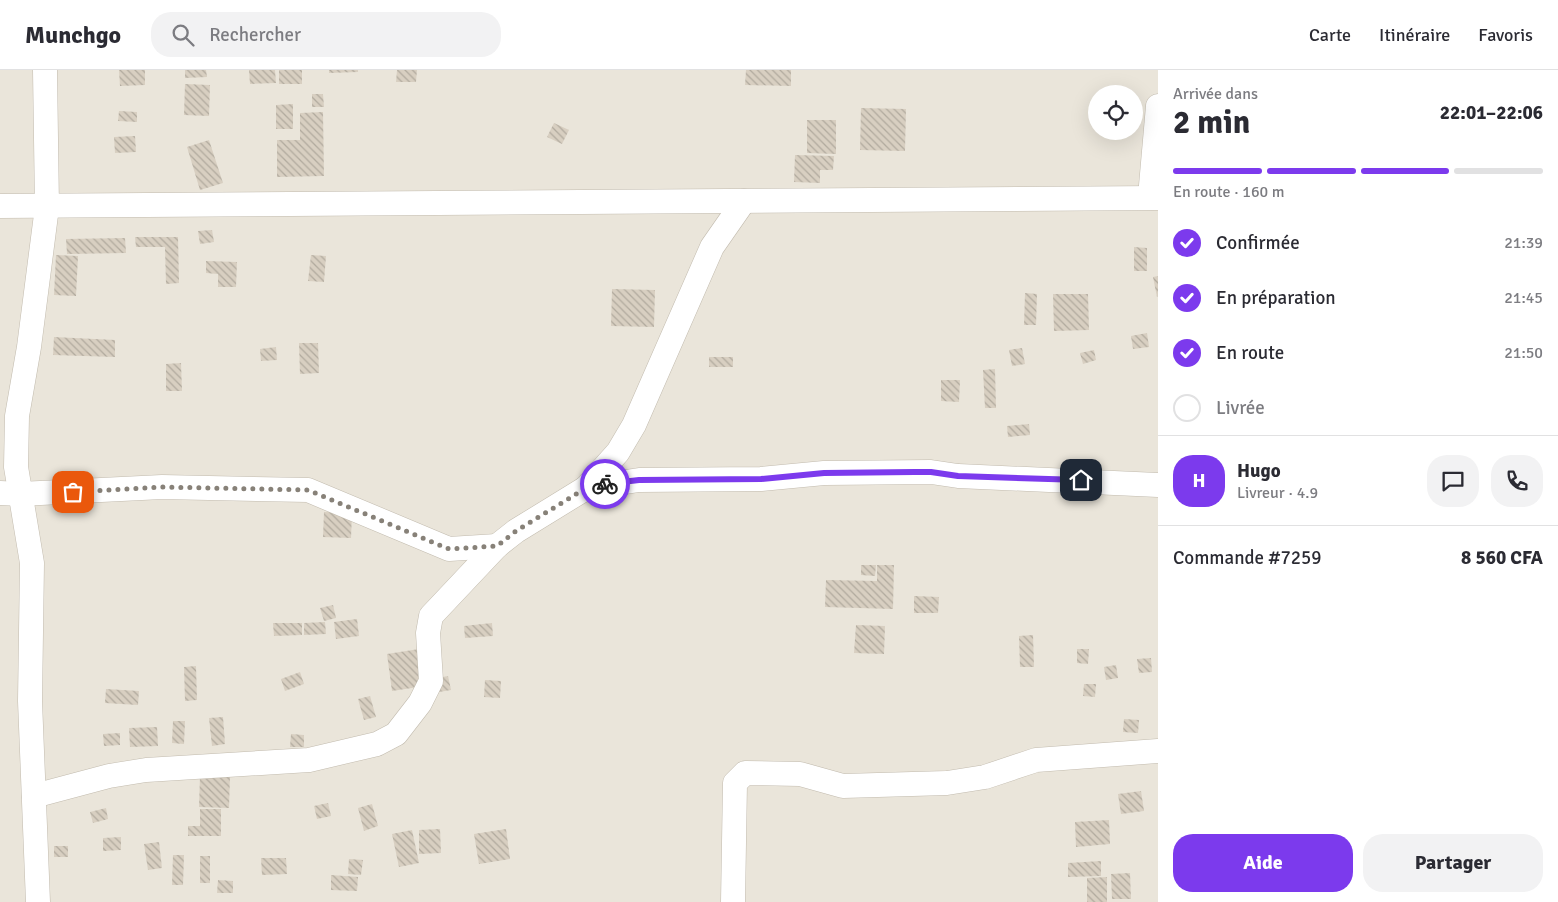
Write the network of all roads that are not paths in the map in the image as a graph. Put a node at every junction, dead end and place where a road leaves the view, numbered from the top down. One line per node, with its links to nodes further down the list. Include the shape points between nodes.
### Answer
1 (45, 70): 6 (street)
2 (1158, 106): 3 (street)
3 (1154, 198): 4 (street)
4 (744, 201): 6 (street); 8 (street, via 712,247 634,425 618,452)
5 (0, 206): 6 (street)
6 (47, 207): 9 (street, via 17,416 16,467)
7 (1158, 485): 8 (street, via 921,472 639,480)
8 (586, 488): 10 (street)
9 (10, 494): 10 (street, via 162,487 308,490 449,549); 12 (street, via 32,563 30,701)
10 (497, 546): 12 (street, via 431,616 428,633 431,680 420,703 396,734 377,744 309,760 146,770 109,776)
11 (1158, 750): 14 (street, via 1036,760 985,778 947,783 843,786 800,774 745,773 735,783)
12 (34, 796): 13 (street)
13 (38, 902)
14 (732, 902)

